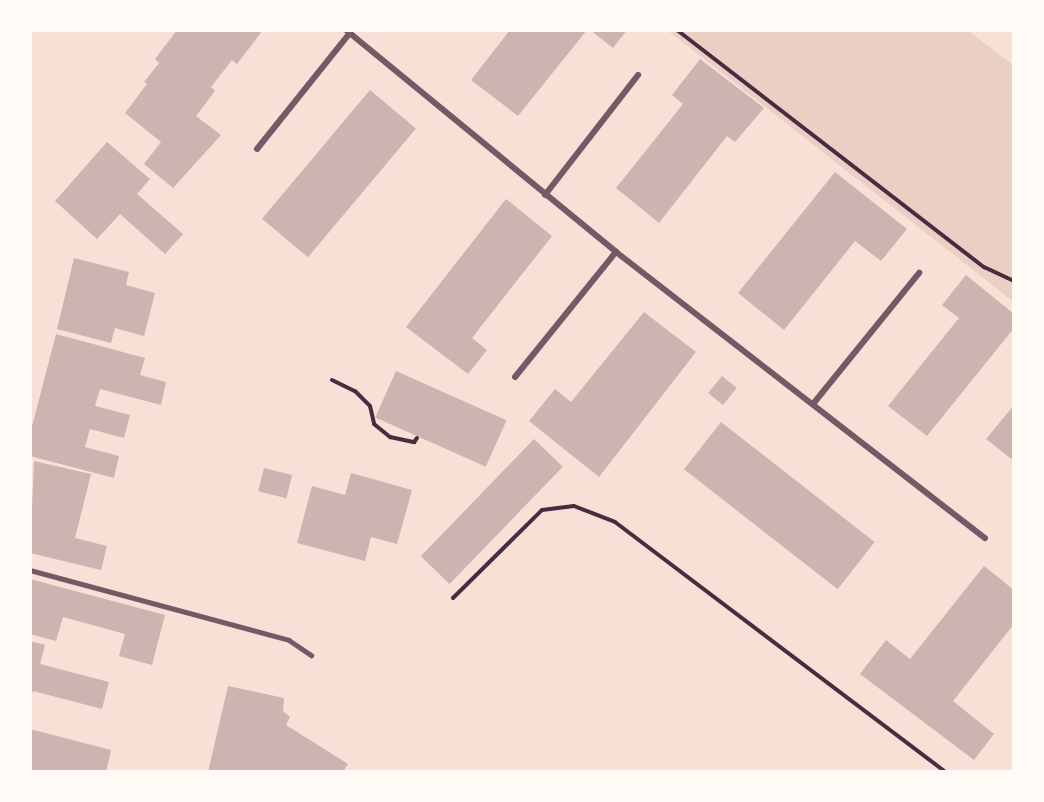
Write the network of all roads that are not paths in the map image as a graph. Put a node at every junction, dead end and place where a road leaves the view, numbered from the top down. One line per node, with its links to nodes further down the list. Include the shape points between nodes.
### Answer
1 (348, 32): 3 (street); 4 (street)
2 (638, 75): 4 (street)
3 (257, 149)
4 (545, 195): 5 (street)
5 (616, 252): 7 (street); 8 (street)
6 (920, 273): 8 (street)
7 (515, 377)
8 (813, 404): 9 (street)
9 (985, 538)
10 (30, 570): 11 (lane, via 290,640)
11 (311, 655)

